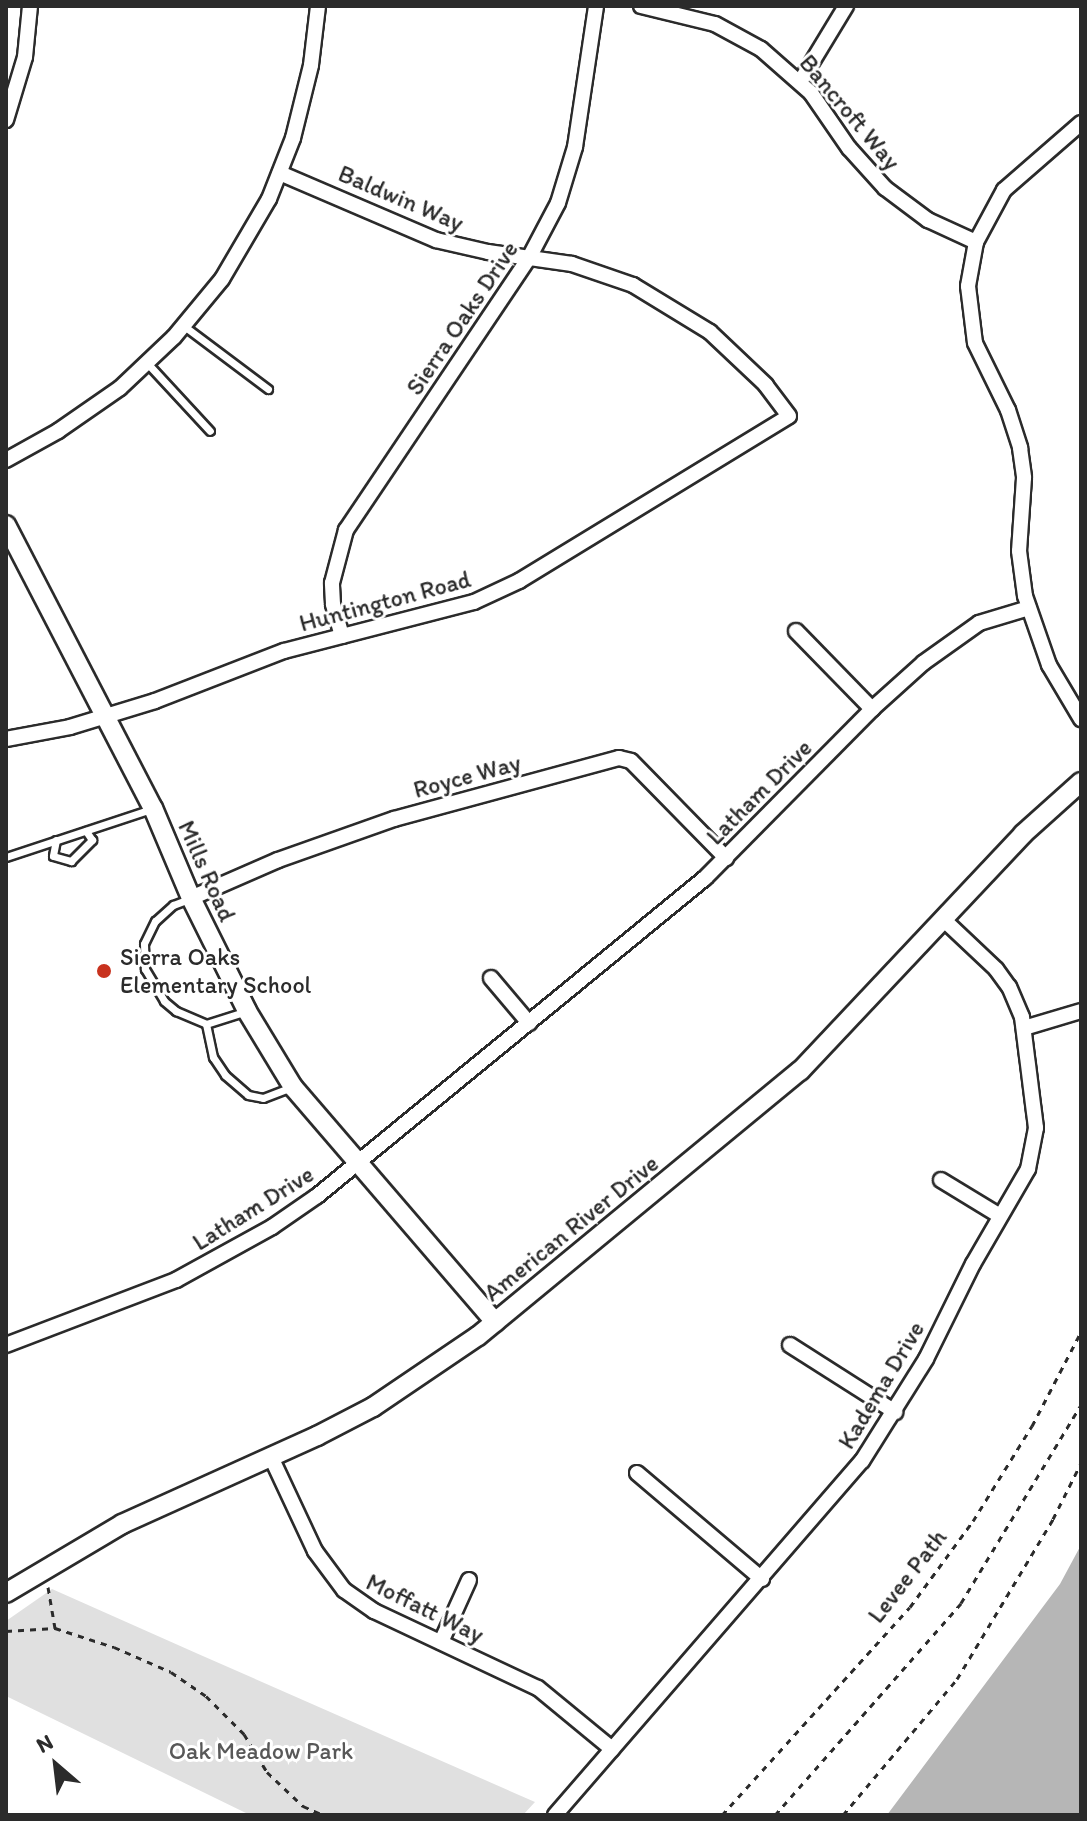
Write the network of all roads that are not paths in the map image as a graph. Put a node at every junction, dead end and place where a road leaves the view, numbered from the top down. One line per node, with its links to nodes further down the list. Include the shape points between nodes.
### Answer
1 (30, 6): 7 (street, via 25,57)
2 (318, 6): 9 (street, via 303,102)
3 (596, 6): 11 (street, Sierra Oaks Drive, via 575,147 558,203)
4 (641, 6): 6 (street, Bancroft Way, via 715,24 761,49)
5 (846, 6): 6 (street)
6 (800, 82): 10 (street, Bancroft Way, via 885,188 928,220)
7 (6, 120)
8 (1081, 123): 10 (street, via 1004,190)
9 (280, 173): 11 (street, Baldwin Way, via 436,240); 12 (street, via 242,248)
10 (976, 242): 19 (street, via 968,309 975,343 1020,448 1024,478 1019,551)
11 (530, 256): 15 (street, Baldwin Way, via 609,275 679,310 739,357); 21 (street, Sierra Oaks Drive, via 346,530 332,583)
12 (184, 326): 13 (street); 14 (lane)
13 (148, 364): 16 (lane); 17 (street, via 90,411)
14 (268, 389)
15 (789, 416): 21 (street, Huntington Road, via 497,592 437,614)
16 (210, 431)
17 (6, 460)
18 (6, 525): 23 (street, Mills Road)
19 (1029, 608): 22 (street, Latham Drive, via 959,635); 24 (street, via 1049,665)
20 (796, 631): 22 (street)
21 (342, 636): 23 (street, Huntington Road, via 259,659)
22 (872, 709): 31 (street, Latham Drive)
23 (105, 716): 25 (street, Huntington Road); 27 (street, Mills Road)
24 (1081, 719)
25 (6, 739)
26 (1081, 782): 33 (street, American River Drive)
27 (153, 808): 28 (lane); 32 (street, Mills Road)
28 (86, 831): 29 (lane); 29 (lane, via 92,840 71,861 53,856)
29 (56, 840): 30 (lane)
30 (6, 857)
31 (726, 858): 32 (street, Royce Way, via 624,757 394,819); 37 (street, Latham Drive)
32 (191, 898): 35 (street, Mills Road); 38 (lane, via 155,921 144,944 145,969 164,1001)
33 (943, 919): 39 (street, Kadema Drive, via 996,969 1014,997); 44 (street, American River Drive, via 800,1071)
34 (491, 978): 37 (street)
35 (247, 1011): 38 (lane); 40 (street, Mills Road)
36 (1081, 1011): 39 (street)
37 (529, 1023): 41 (street, Latham Drive)
38 (206, 1024): 40 (lane, via 213,1057 241,1091 263,1098)
39 (1024, 1028): 43 (street, Kadema Drive, via 1036,1139 1028,1169)
40 (293, 1087): 41 (street, Mills Road)
41 (357, 1164): 44 (street, Mills Road); 45 (street, Latham Drive, via 225,1255 145,1294)
42 (941, 1180): 43 (street)
43 (1000, 1216): 47 (street, Kadema Drive)
44 (495, 1322): 48 (street, American River Drive, via 373,1407)
45 (6, 1345)
46 (790, 1345): 47 (street)
47 (895, 1412): 50 (street, Kadema Drive, via 834,1497)
48 (271, 1457): 52 (street, American River Drive, via 122,1524); 53 (street, Moffatt Way, via 315,1551 344,1590 374,1611)
49 (637, 1473): 50 (street)
50 (762, 1579): 54 (street, Kadema Drive)
51 (469, 1580): 53 (street)
52 (6, 1593)
53 (441, 1642): 54 (street, Moffatt Way, via 538,1688)
54 (612, 1749): 55 (street, Kadema Drive)
55 (555, 1815)

